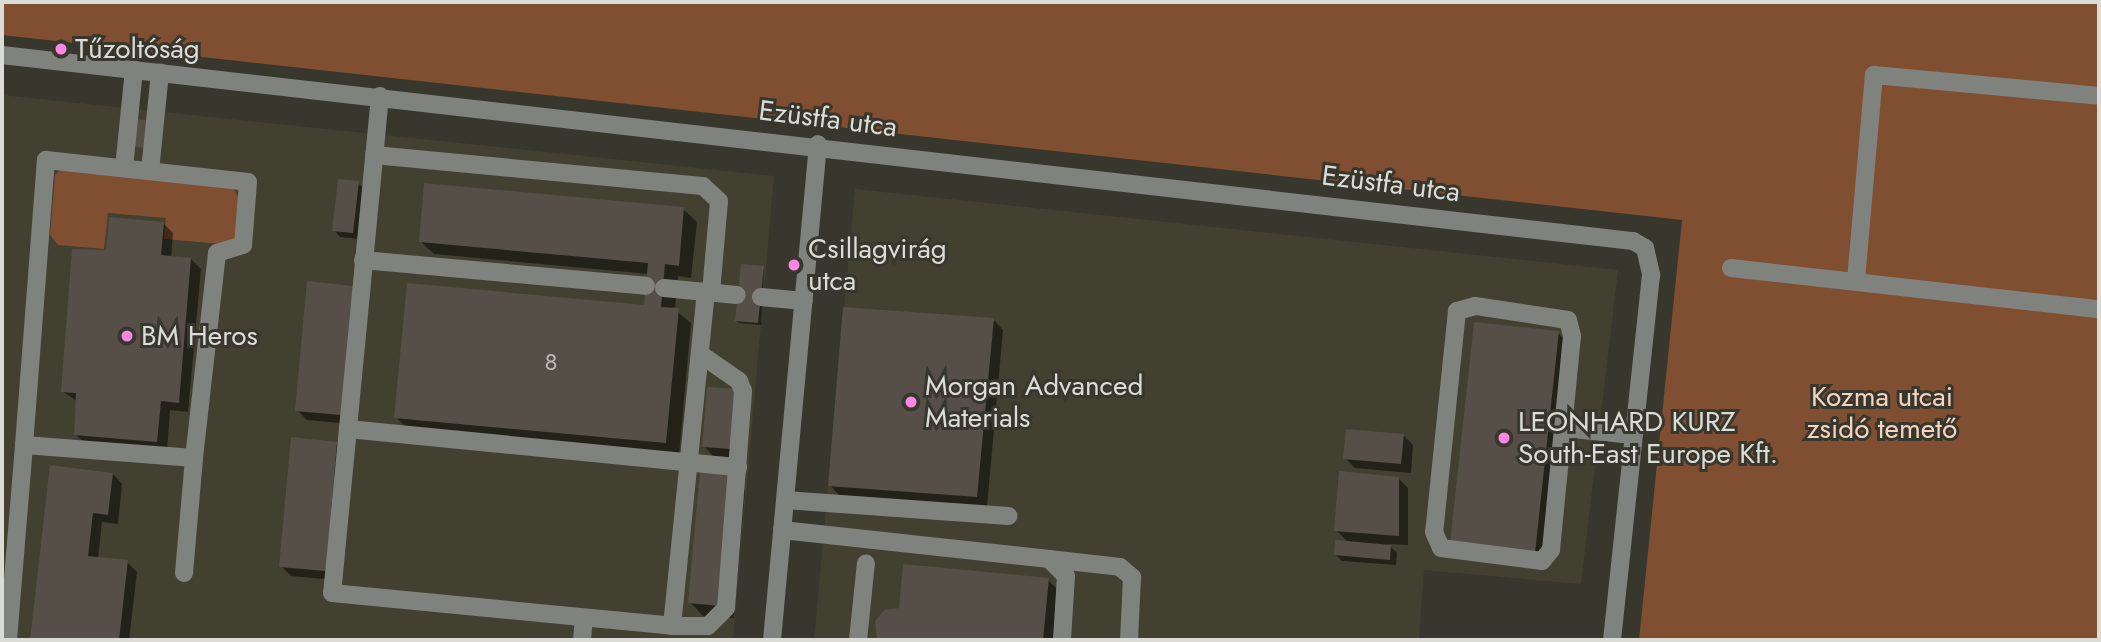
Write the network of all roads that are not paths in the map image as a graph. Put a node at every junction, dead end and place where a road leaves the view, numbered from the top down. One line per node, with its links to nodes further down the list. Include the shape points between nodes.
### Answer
1 (2, 55): 2 (street, Ezüstfa utca)
2 (134, 70): 3 (street, Ezüstfa utca); 8 (street)
3 (160, 73): 4 (street, Ezüstfa utca); 9 (street)
4 (380, 96): 6 (street, Ezüstfa utca); 7 (street)
5 (2099, 96): 12 (street, via 1874,75)
6 (818, 144): 16 (street); 21 (street, Ezüstfa utca, via 1620,237 1645,248 1651,275)
7 (374, 155): 10 (street); 13 (street, via 703,186 719,201)
8 (124, 168): 9 (street); 22 (street, via 46,160)
9 (150, 171): 23 (street, via 248,181 243,245 217,253)
10 (363, 260): 13 (street); 20 (street)
11 (1731, 268): 12 (street)
12 (1856, 280): 17 (street)
13 (709, 292): 14 (street); 18 (street)
14 (737, 295)
15 (761, 297): 16 (street)
16 (804, 301): 26 (street)
17 (2099, 309)
18 (700, 354): 24 (street); 25 (street, via 742,386)
19 (1563, 428): 19 (street, via 1546,558 1441,548 1434,532 1457,311 1475,306 1567,320 1572,336); 21 (street)
20 (348, 429): 24 (street); 32 (street, via 332,593)
21 (1634, 435): 40 (street)
22 (24, 445): 23 (street); 34 (street)
23 (194, 458): 31 (street)
24 (689, 461): 25 (street); 33 (street)
25 (738, 467): 33 (street, via 726,608 708,626)
26 (785, 500): 27 (street); 28 (street)
27 (1008, 516)
28 (782, 530): 29 (street); 36 (street)
29 (1049, 559): 38 (street, via 1066,576); 39 (street, via 1120,567 1132,577)
30 (866, 563): 37 (street)
31 (184, 573)
32 (584, 618): 33 (street); 35 (street)
33 (672, 625)
34 (8, 640)
35 (582, 640)
36 (772, 640)
37 (858, 640)
38 (1062, 640)
39 (1129, 640)
40 (1612, 640)

